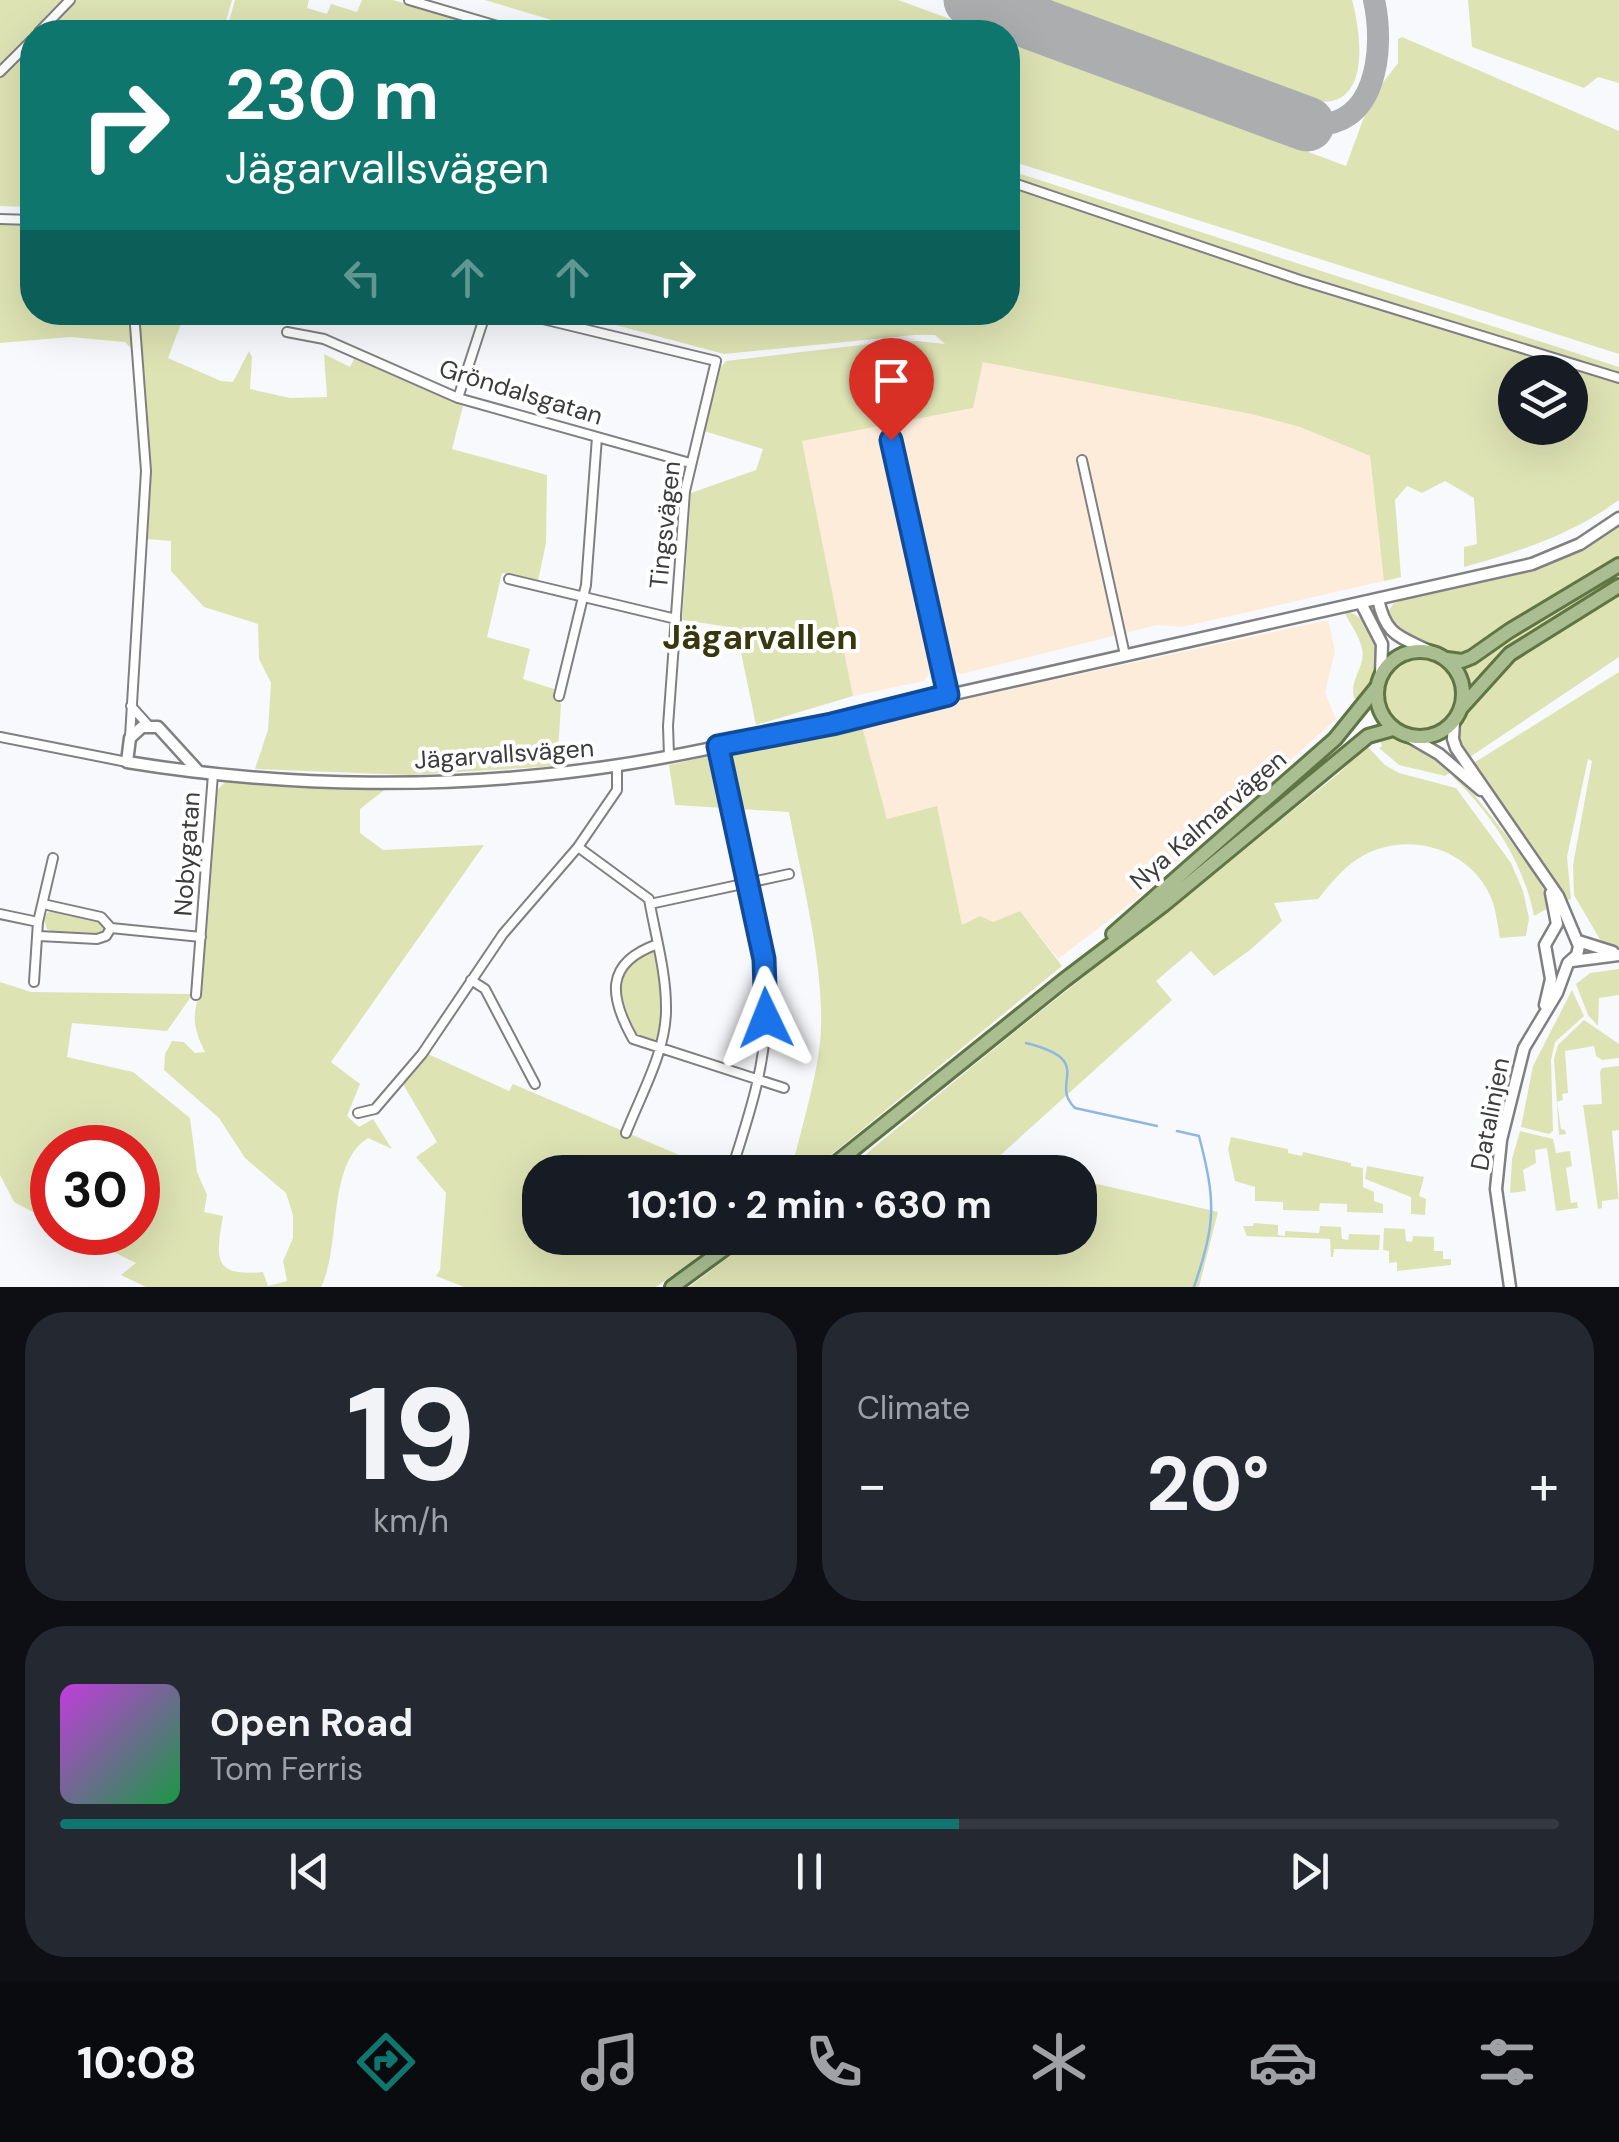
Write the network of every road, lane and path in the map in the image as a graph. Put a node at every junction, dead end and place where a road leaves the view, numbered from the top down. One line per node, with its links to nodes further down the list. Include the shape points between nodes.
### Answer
1 (70, 0): 3 (street)
2 (409, 0): 4 (street)
3 (51, 20)
4 (477, 20)
5 (20, 52): 6 (street)
6 (0, 72)
7 (1020, 184): 12 (street, via 1300,280)
8 (135, 325): 31 (street, via 146,454)
9 (482, 325): 13 (street)
10 (567, 325): 17 (street, Tingsvägen, via 716,362)
11 (287, 332): 13 (street, Gröndalsgatan, via 324,339)
12 (1619, 378)
13 (458, 398): 14 (street, Gröndalsgatan)
14 (596, 437): 17 (street, Gröndalsgatan); 22 (street)
15 (891, 440): 29 (street)
16 (1082, 460): 27 (street)
17 (690, 463): 25 (street, Tingsvägen)
18 (1619, 518): 23 (street, Jägarvallsvägen, via 1543,560)
19 (1619, 566): 26 (main road, via 1472,657)
20 (509, 578): 22 (street)
21 (1619, 586): 32 (main road, via 1510,654)
22 (584, 597): 25 (street); 30 (street)
23 (1378, 600): 24 (street, Jägarvallsvägen); 26 (street, via 1388,628)
24 (1361, 603): 27 (street, Jägarvallsvägen); 28 (street, via 1382,644)
25 (676, 619): 39 (street, Tingsvägen)
26 (1437, 655): 28 (main road, via 1399,656); 32 (main road, via 1461,681)
27 (1125, 656): 29 (street, Jägarvallsvägen)
28 (1379, 681): 34 (main road, via 1381,714); 64 (main road, Nya Kalmarvägen, via 1335,739)
29 (948, 695): 38 (street, Jägarvallsvägen)
30 (559, 696)
31 (130, 704): 33 (street); 37 (street)
32 (1457, 715): 35 (main road, via 1428,737); 44 (street, via 1454,744)
33 (148, 725): 37 (street); 42 (street, via 166,733)
34 (1393, 729): 35 (main road); 64 (main road, Nya Kalmarvägen, via 1368,736)
35 (1408, 736): 44 (street)
36 (0, 737): 40 (street)
37 (130, 738): 40 (street)
38 (718, 746): 39 (street, Jägarvallsvägen); 49 (street)
39 (669, 756): 41 (street, Jägarvallsvägen)
40 (127, 762): 42 (street, Jägarvallsvägen)
41 (616, 765): 43 (street, Jägarvallsvägen, via 409,782); 45 (street, via 613,797)
42 (199, 772): 43 (street, Jägarvallsvägen)
43 (213, 774): 57 (street, Nobygatan)
44 (1492, 801): 48 (street)
45 (578, 847): 51 (street); 63 (street)
46 (53, 858): 50 (street)
47 (789, 874): 49 (street)
48 (1542, 874): 55 (street, via 1556,907); 58 (street)
49 (748, 883): 51 (street); 69 (street, via 764,964)
50 (43, 904): 53 (street); 54 (street, Nobygatan, via 101,917)
51 (650, 904): 59 (street)
52 (0, 914): 53 (street)
53 (38, 922): 56 (street)
54 (111, 928): 56 (street, Nobygatan, via 97,939); 57 (street, Nobygatan)
55 (1553, 932): 58 (street, via 1566,930); 61 (street, via 1545,945)
56 (38, 936): 65 (street)
57 (202, 936): 66 (street, Nobygatan)
58 (1578, 940): 60 (street); 62 (street)
59 (658, 944): 68 (street, via 666,1007); 68 (street, via 630,961 616,981 617,1010 633,1039)
60 (1619, 954): 62 (street)
61 (1550, 958): 62 (street); 67 (street, Datalinjen)
62 (1570, 962): 67 (street, Datalinjen)
63 (471, 980): 70 (street, via 485,989); 72 (street, via 410,1069 375,1108)
64 (1063, 981): 75 (main road, Nya Kalmarvägen)
65 (34, 982)
66 (196, 995)
67 (1543, 1012): 78 (street, Datalinjen, via 1518,1064 1498,1160)
68 (660, 1049): 69 (street); 73 (street)
69 (758, 1081): 71 (street); 74 (street)
70 (536, 1084)
71 (784, 1088)
72 (358, 1113)
73 (626, 1133)
74 (737, 1155)
75 (846, 1155)
76 (716, 1255): 77 (main road)
77 (672, 1287)
78 (1510, 1287)

